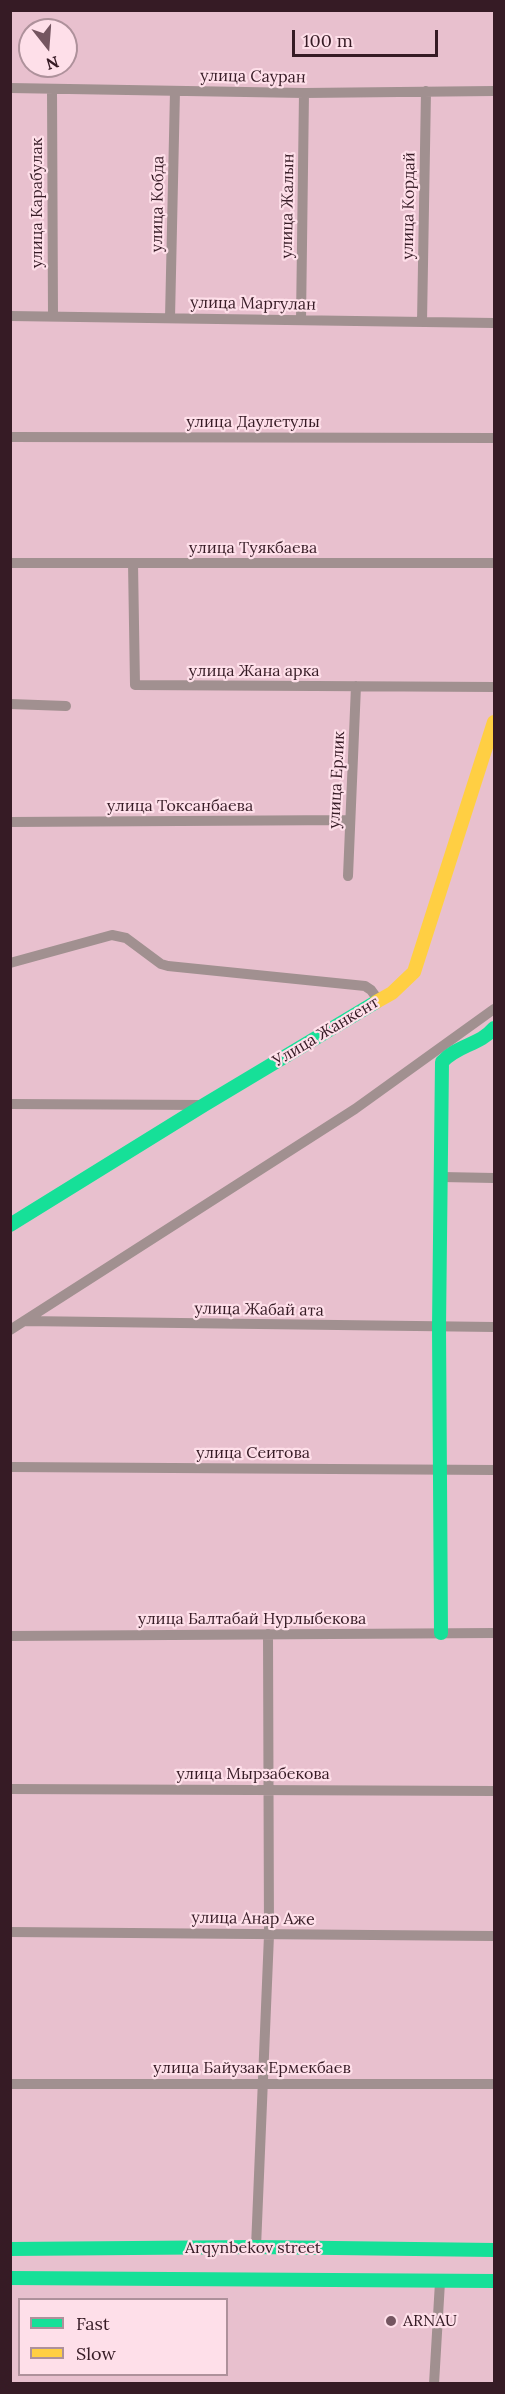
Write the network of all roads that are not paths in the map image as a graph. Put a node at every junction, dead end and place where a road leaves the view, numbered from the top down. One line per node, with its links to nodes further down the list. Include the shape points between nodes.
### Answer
1 (10, 88): 2 (street, улица Сауран)
2 (52, 89): 4 (street, улица Сауран); 8 (street, улица Карабулак)
3 (495, 90): 5 (street, улица Сауран)
4 (175, 91): 6 (street, улица Сауран); 9 (street, улица Кобда)
5 (426, 91): 6 (street, улица Сауран); 11 (street, улица Кордай)
6 (304, 93): 10 (street, улица Жалын)
7 (10, 315): 8 (street, улица Маргулан)
8 (53, 316): 9 (street, улица Маргулан)
9 (170, 318): 10 (street, улица Маргулан)
10 (301, 320): 11 (street, улица Маргулан)
11 (422, 322): 12 (street, улица Маргулан)
12 (495, 323)
13 (10, 437): 14 (street, улица Даулетулы)
14 (495, 438)
15 (10, 563): 16 (street, улица Туякбаева)
16 (133, 563): 17 (street, улица Туякбаева); 18 (street, улица Жана арка, via 135,685)
17 (495, 563)
18 (356, 686): 19 (street, улица Жана арка); 23 (street, улица Ерлик)
19 (495, 687)
20 (10, 704): 21 (street)
21 (66, 706)
22 (495, 722): 27 (street, Улица Жанкент, via 414,972)
23 (350, 820): 24 (street, улица Токсанбаева); 25 (street, улица Ерлик)
24 (10, 822)
25 (348, 876)
26 (10, 963): 27 (street, via 103,936 120,935 168,966 365,986)
27 (379, 1001): 31 (street, Улица Жанкент)
28 (495, 1010): 35 (street, via 355,1109)
29 (495, 1028): 32 (street, via 479,1041 457,1047 442,1062)
30 (10, 1104): 31 (street)
31 (204, 1105): 34 (street, Улица Жанкент)
32 (442, 1177): 33 (street); 36 (street)
33 (495, 1178)
34 (10, 1225)
35 (24, 1321): 36 (street, улица Жабай ата); 38 (street)
36 (439, 1327): 37 (street, улица Жабай ата); 40 (street)
37 (495, 1327)
38 (10, 1329)
39 (10, 1467): 40 (street, улица Сеитова)
40 (440, 1469): 41 (street, улица Сеитова); 42 (street)
41 (495, 1470)
42 (441, 1633): 43 (street, улица Балтабай Нурлыбекова); 44 (street, улица Балтабай Нурлыбекова)
43 (495, 1633)
44 (268, 1634): 45 (street, улица Балтабай Нурлыбекова); 47 (street)
45 (10, 1636)
46 (10, 1789): 47 (street, улица Мырзабекова)
47 (268, 1789): 48 (street, улица Мырзабекова); 50 (street)
48 (495, 1791)
49 (10, 1932): 50 (street, улица Анар Аже)
50 (269, 1935): 51 (street, улица Анар Аже); 52 (street)
51 (495, 1936)
52 (263, 2083): 53 (street, улица Байузак Ермекбаев); 54 (street, улица Байузак Ермекбаев); 55 (street)
53 (10, 2084)
54 (495, 2084)
55 (256, 2247): 56 (street, Arqynbekov street); 57 (street, Arqynbekov street)
56 (10, 2249)
57 (495, 2250)
58 (10, 2278): 60 (street, Arqynbekov street)
59 (495, 2281): 60 (street, Arqynbekov street)
60 (441, 2282): 61 (street)
61 (434, 2384)

